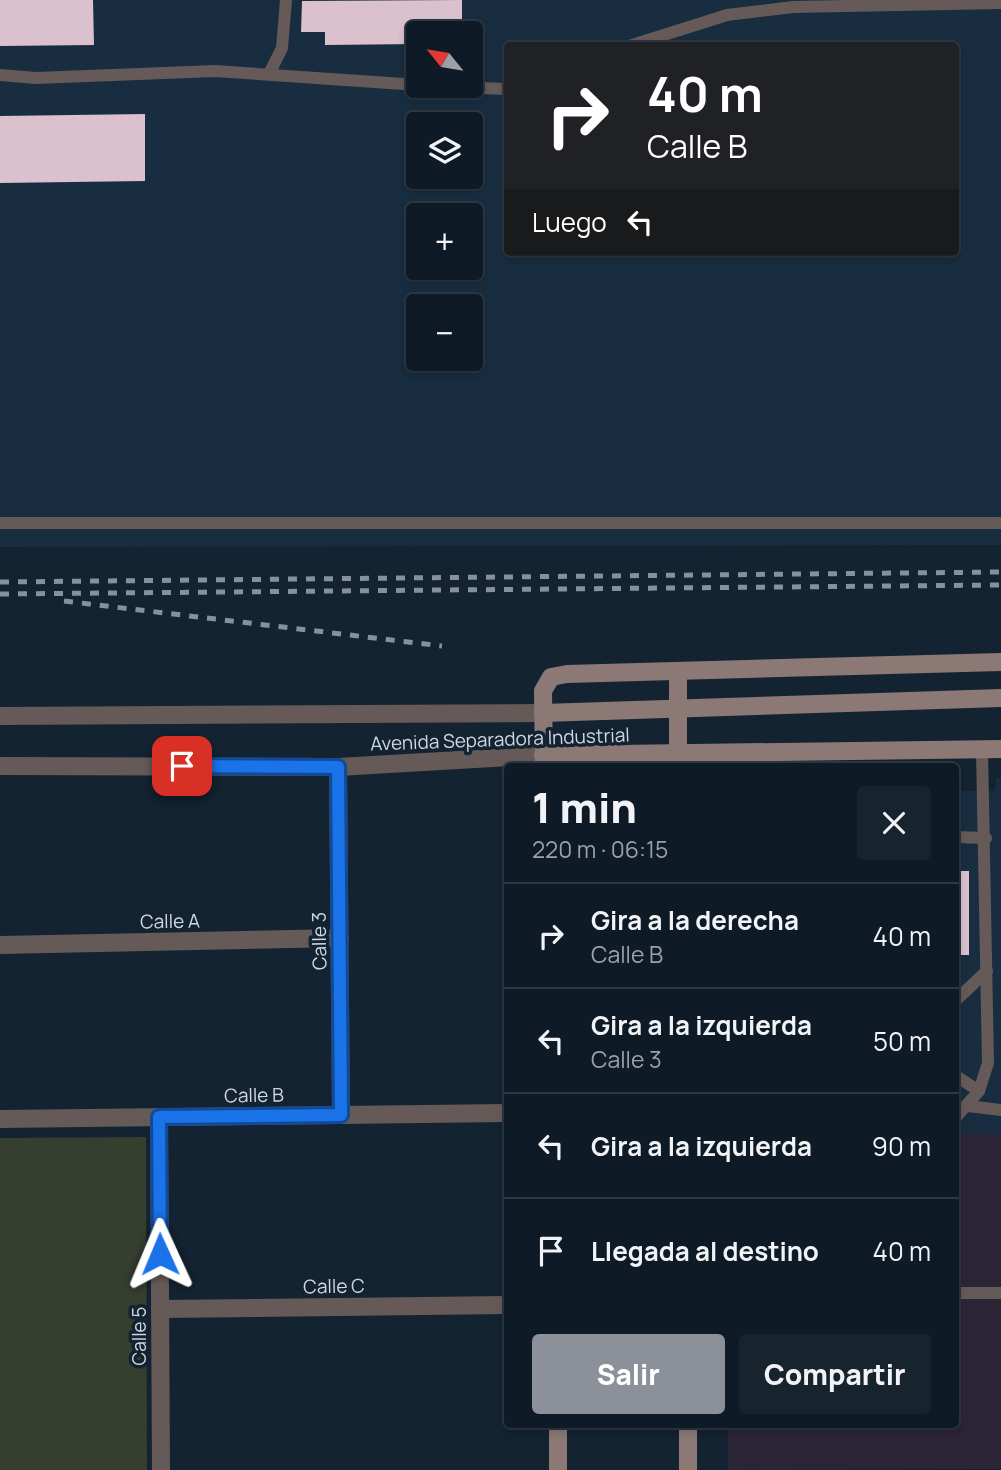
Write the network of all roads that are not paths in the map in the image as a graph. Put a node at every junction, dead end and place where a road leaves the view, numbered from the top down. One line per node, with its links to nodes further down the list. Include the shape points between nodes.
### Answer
1 (286, 0): 4 (lane, via 282,48)
2 (1001, 3): 3 (lane, via 767,10 727,15)
3 (642, 42)
4 (269, 74): 5 (lane); 6 (lane)
5 (0, 75)
6 (406, 84)
7 (483, 88): 8 (lane)
8 (504, 89)
9 (0, 523): 10 (lane)
10 (1001, 523)
11 (1001, 662): 12 (main road)
12 (678, 671): 14 (main road); 15 (main road, via 551,677 543,691)
13 (1001, 698): 14 (main road, Avenida Separadora Industrial)
14 (676, 711): 15 (main road, Avenida Separadora Industrial); 19 (main road)
15 (542, 713): 16 (street, Avenida Separadora Industrial); 20 (main road)
16 (0, 716)
17 (1001, 749): 18 (main road, Avenida Separadora Industrial)
18 (982, 750): 19 (main road, Avenida Separadora Industrial); 24 (lane)
19 (678, 760): 20 (main road, Avenida Separadora Industrial)
20 (543, 761): 22 (street, Avenida Separadora Industrial)
21 (0, 766): 22 (street, Avenida Separadora Industrial)
22 (338, 767): 25 (street, Calle 3)
23 (959, 838): 24 (lane)
24 (986, 838): 27 (lane)
25 (340, 938): 26 (street, Calle A); 35 (street, Calle 3)
26 (0, 945)
27 (987, 971): 28 (lane); 30 (lane, via 988,1063)
28 (959, 997)
29 (959, 1078): 30 (lane)
30 (979, 1091): 31 (lane)
31 (968, 1106): 32 (lane); 34 (lane)
32 (1001, 1110)
33 (504, 1113): 35 (street, Calle B)
34 (959, 1114)
35 (341, 1115): 36 (street, Calle B)
36 (159, 1117): 37 (street, Calle B); 41 (street, Calle 5)
37 (0, 1119)
38 (959, 1293): 39 (lane)
39 (1001, 1293)
40 (504, 1305): 41 (street, Calle C)
41 (160, 1309): 44 (street, Calle 5)
42 (558, 1428): 45 (main road)
43 (688, 1428): 46 (main road)
44 (161, 1470)
45 (558, 1470)
46 (688, 1470)

